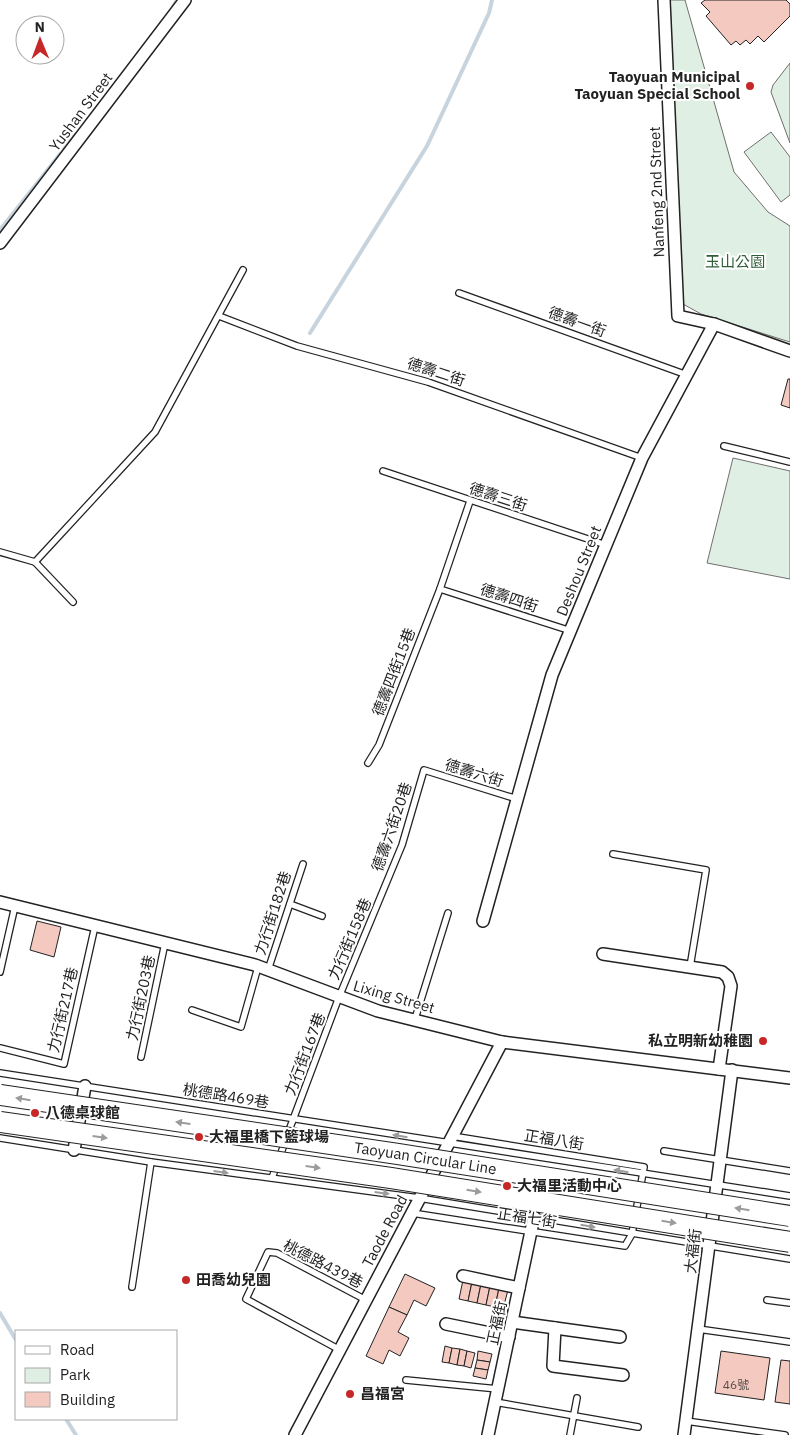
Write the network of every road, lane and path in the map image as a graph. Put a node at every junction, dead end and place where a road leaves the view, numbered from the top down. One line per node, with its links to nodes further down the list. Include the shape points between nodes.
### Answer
1 (185, 0): 3 (street, Yushan Street)
2 (664, 0): 7 (street, Nanfeng 2nd Street, via 678,316)
3 (0, 243)
4 (243, 270): 6 (lane)
5 (459, 293): 9 (lane, 德壽一街)
6 (219, 316): 11 (lane, 德壽二街, via 296,346 428,382); 17 (lane, via 155,432)
7 (714, 324): 8 (street); 9 (street, Deshou Street)
8 (790, 351)
9 (687, 375): 11 (street, Deshou Street)
10 (724, 446): 12 (lane)
11 (642, 458): 15 (street, Deshou Street)
12 (790, 462)
13 (382, 472): 14 (lane, 德壽三街)
14 (470, 501): 15 (lane, 德壽三街); 18 (lane, 德壽四街15巷)
15 (606, 545): 20 (street, Deshou Street)
16 (0, 552): 17 (lane)
17 (35, 562): 19 (lane)
18 (440, 589): 20 (lane, 德壽四街); 21 (lane, 德壽四街15巷, via 379,745)
19 (73, 602)
20 (571, 631): 23 (street, Deshou Street, via 552,676)
21 (368, 763)
22 (424, 770): 23 (lane, 德壽六街); 26 (lane, 德壽六街20巷, via 402,845)
23 (517, 799): 32 (street, Deshou Street)
24 (613, 854): 36 (lane, via 706,870)
25 (302, 864): 28 (lane, 力行街182巷)
26 (383, 891): 39 (lane, 力行街158巷)
27 (0, 902): 29 (street, Lixing Street)
28 (290, 904): 31 (lane); 37 (lane, 力行街182巷)
29 (15, 906): 33 (street, Lixing Street); 38 (lane)
30 (448, 913): 41 (lane)
31 (322, 916)
32 (483, 921)
33 (95, 926): 34 (street, Lixing Street); 43 (lane, 力行街217巷, via 64,1064)
34 (165, 943): 37 (street, Lixing Street); 44 (lane, 力行街203巷)
35 (602, 954): 36 (street)
36 (690, 967): 45 (street, via 722,972 728,976 731,986)
37 (263, 968): 39 (street, Lixing Street); 40 (lane, 力行街182巷, via 240,1027)
38 (0, 972)
39 (339, 997): 41 (street, Lixing Street, via 378,1011); 51 (lane, 力行街167巷)
40 (192, 1010)
41 (415, 1019): 42 (street, Lixing Street)
42 (502, 1042): 45 (street, Lixing Street); 54 (street, Taode Road)
43 (0, 1048)
44 (141, 1058)
45 (719, 1069): 46 (street, Lixing Street)
46 (732, 1070): 48 (street, Lixing Street); 57 (street, 大福街)
47 (0, 1073): 49 (lane, 桃德路469巷)
48 (790, 1078)
49 (86, 1086): 51 (lane, 桃德路469巷); 55 (street)
50 (0, 1095): 66 (highway, Taoyuan Circular Line, one-way to 50, bridge)
51 (293, 1119): 54 (lane, 桃德路469巷, one-way to 51); 61 (lane, 力行街167巷)
52 (0, 1122): 70 (highway, Taoyuan Circular Line, one-way to 70, bridge, via 391,1178)
53 (0, 1138): 55 (lane)
54 (450, 1140): 60 (lane, 正福八街, via 644,1167); 64 (street, Taode Road)
55 (74, 1150): 58 (lane)
56 (664, 1151): 57 (lane)
57 (720, 1161): 59 (lane); 62 (street, 大福街)
58 (151, 1162): 61 (lane, one-way to 61); 74 (lane)
59 (790, 1171)
60 (644, 1174): 62 (lane); 69 (lane)
61 (272, 1178): 64 (lane, one-way to 64)
62 (717, 1186): 63 (lane); 71 (street, 大福街)
63 (790, 1196)
64 (419, 1198): 65 (street, Taode Road); 67 (lane)
65 (412, 1213): 68 (lane, 正福七街); 76 (street, Taode Road)
66 (790, 1216)
67 (534, 1217): 68 (street, 正福街); 69 (lane, one-way to 69)
68 (531, 1231): 69 (lane, 正福七街, via 625,1246); 75 (street, 正福街)
69 (632, 1234): 71 (lane)
70 (790, 1242)
71 (709, 1247): 72 (lane); 82 (street, 大福街)
72 (790, 1259)
73 (463, 1276): 75 (street)
74 (132, 1287)
75 (519, 1288): 79 (street, 正福街)
76 (366, 1300): 86 (street, Taode Road); 86 (lane, 桃德路439巷, via 277,1252 268,1252 246,1299)
77 (767, 1300): 78 (lane)
78 (790, 1303)
79 (512, 1322): 81 (street); 83 (street, 正福街)
80 (446, 1324): 83 (street)
81 (555, 1328): 84 (street); 87 (street, via 554,1366)
82 (698, 1329): 85 (lane); 93 (street, 大福街)
83 (509, 1337): 89 (street, 正福街)
84 (620, 1337)
85 (790, 1342)
86 (340, 1350): 95 (street, Taode Road)
87 (623, 1375)
88 (406, 1380): 89 (lane)
89 (499, 1389): 91 (street, 正福街)
90 (577, 1398): 92 (lane)
91 (495, 1402): 92 (lane); 96 (street, 正福街)
92 (574, 1415): 94 (lane); 97 (lane)
93 (686, 1421): 98 (street, 大福街); 99 (lane)
94 (638, 1427)
95 (295, 1435)
96 (488, 1435)
97 (570, 1435)
98 (684, 1435)
99 (785, 1435)

